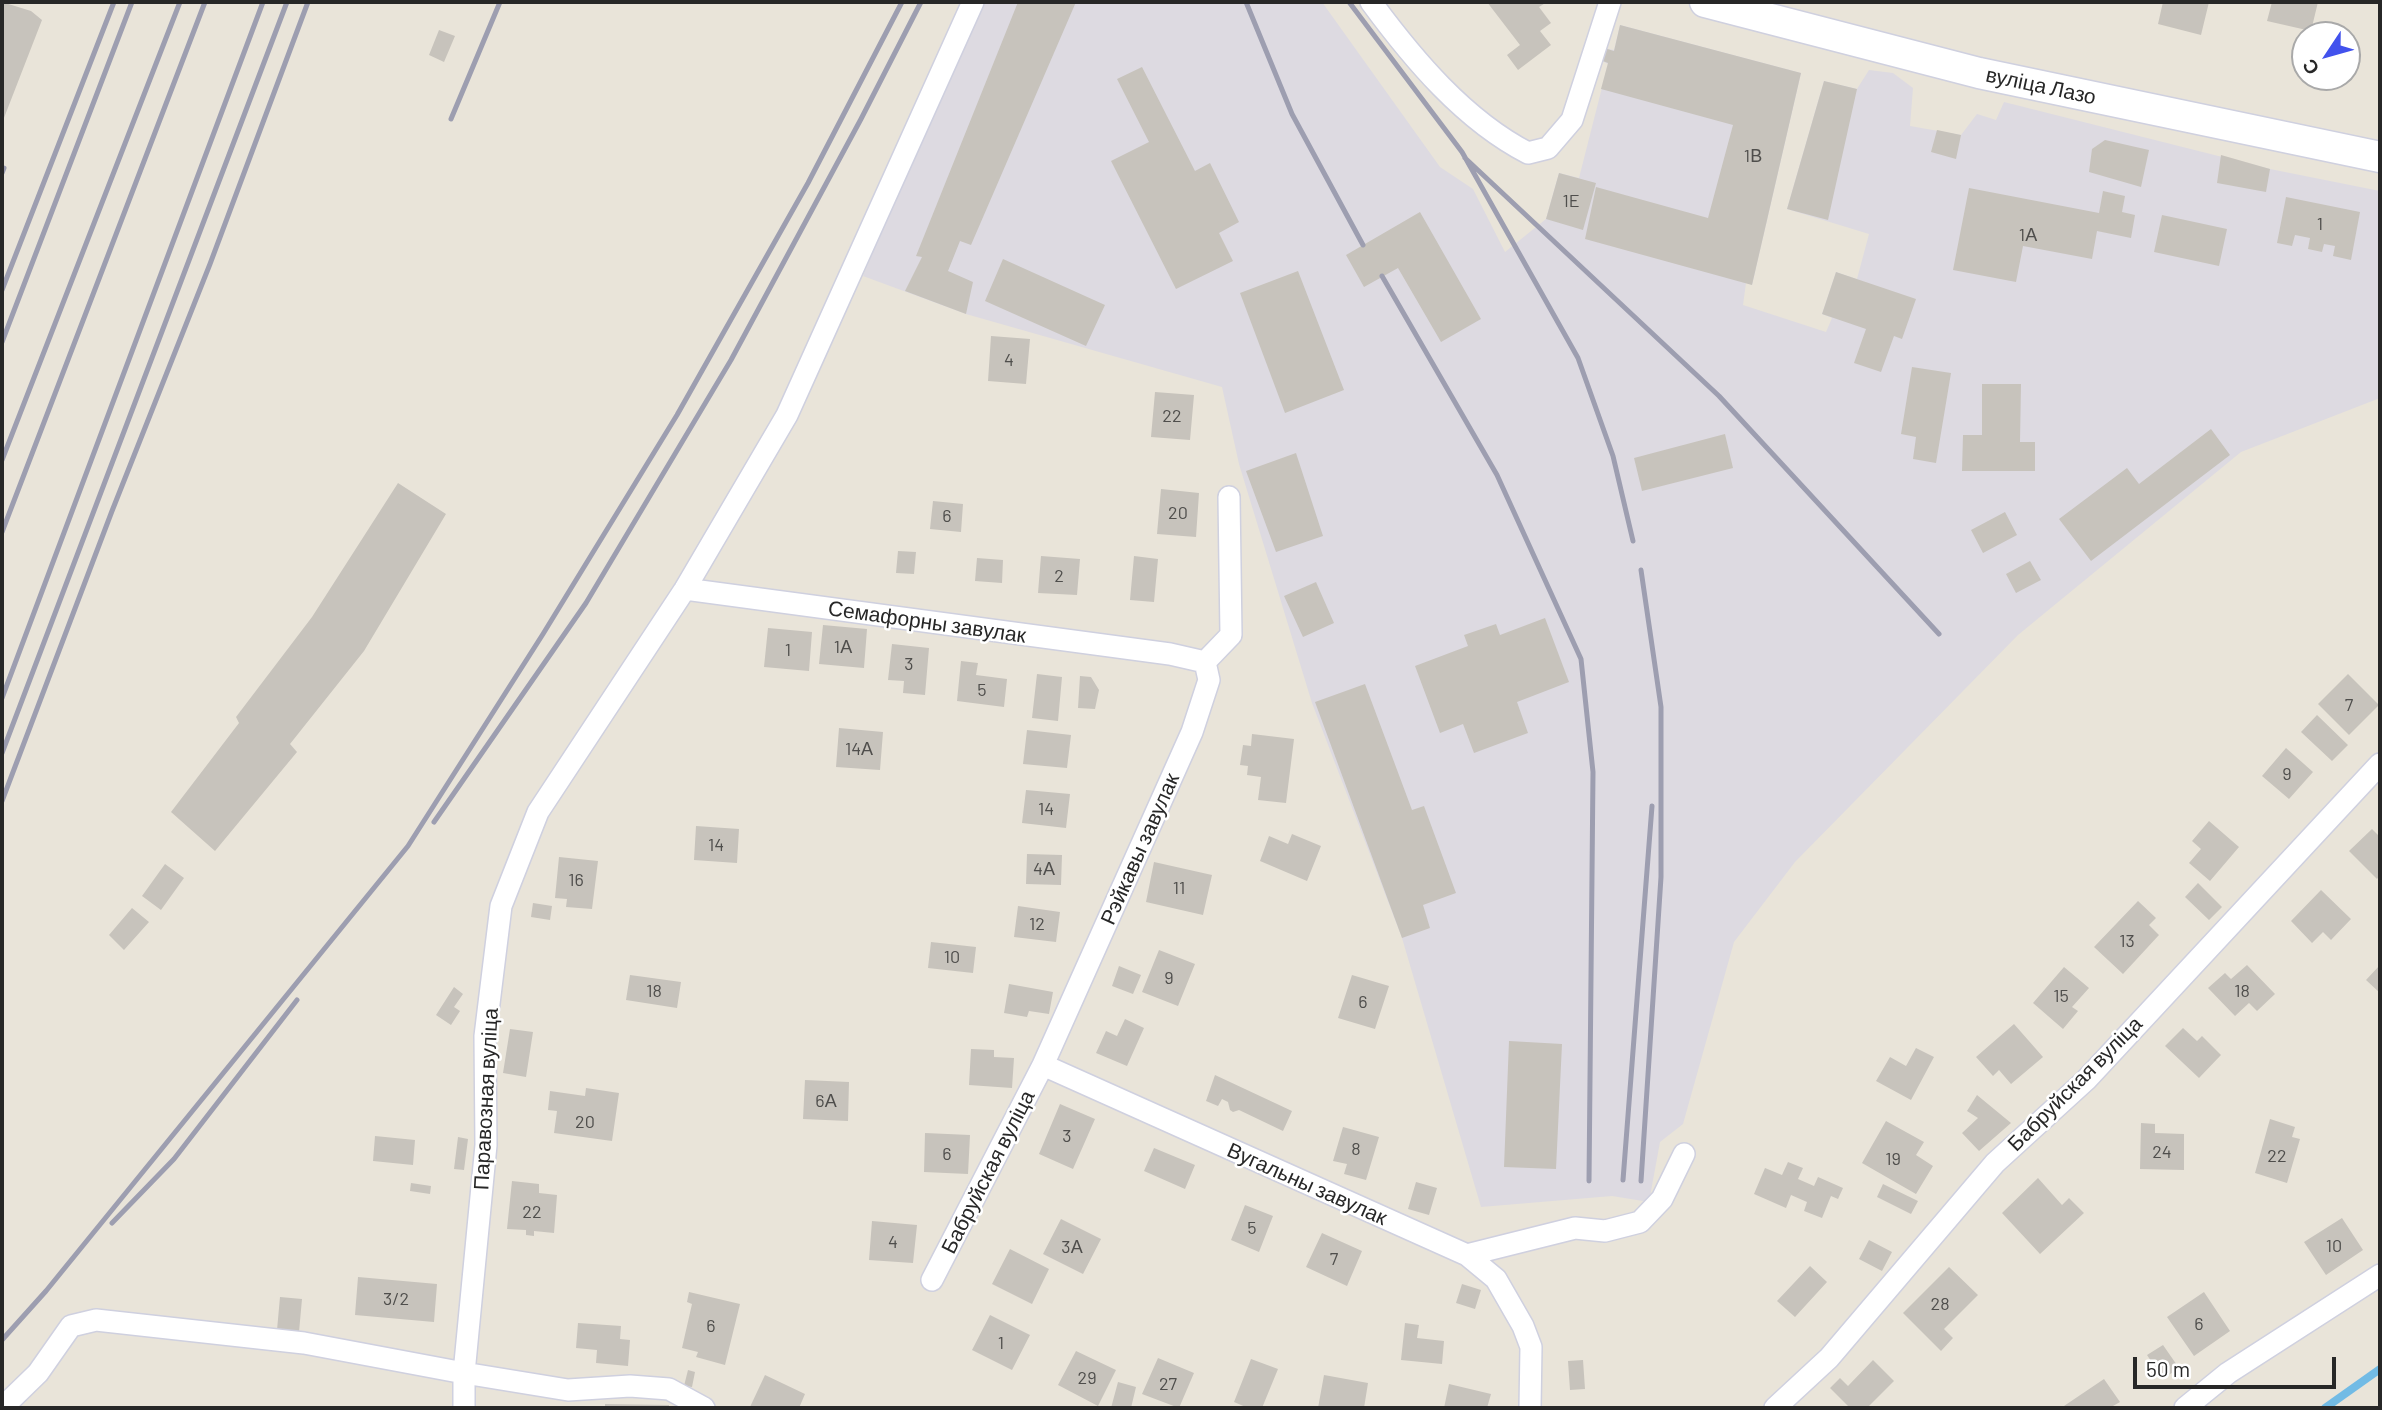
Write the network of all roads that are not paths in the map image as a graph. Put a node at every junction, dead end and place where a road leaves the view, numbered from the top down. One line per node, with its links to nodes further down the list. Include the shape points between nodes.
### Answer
1 (973, 2): 7 (street, Паравозная вуліца, via 788,415)
2 (1371, 2): 3 (street, via 1440,85 1501,139 1528,153 1548,148 1572,120)
3 (1610, 2)
4 (1705, 2): 5 (main road, вуліца Лазо, via 1979,73)
5 (2380, 157)
6 (1229, 497): 8 (street, via 1231,635)
7 (685, 589): 8 (street, Семафорны завулак); 15 (street, Паравозная вуліца, via 538,812 501,906 485,1036 486,1145)
8 (1205, 662): 10 (street, Рэйкавы завулак, via 1209,680 1192,732)
9 (2380, 764): 20 (street, Бабруйская вуліца, via 2086,1080 1996,1163 1829,1358)
10 (1043, 1065): 12 (street, Вугальны завулак); 14 (street, Бабруйская вуліца)
11 (1684, 1154): 12 (street, via 1662,1199 1640,1222 1605,1231 1575,1228)
12 (1466, 1255): 19 (street, Вугальны завулак, via 1496,1279 1531,1347)
13 (2380, 1275): 21 (street, via 2228,1373)
14 (932, 1280)
15 (464, 1373): 16 (street, via 304,1343 96,1320 71,1326 38,1373); 17 (street, Паравозная вуліца); 18 (street, via 568,1390 669,1389)
16 (2, 1408)
17 (464, 1408)
18 (704, 1408)
19 (1530, 1408)
20 (1775, 1408)
21 (2185, 1408)

